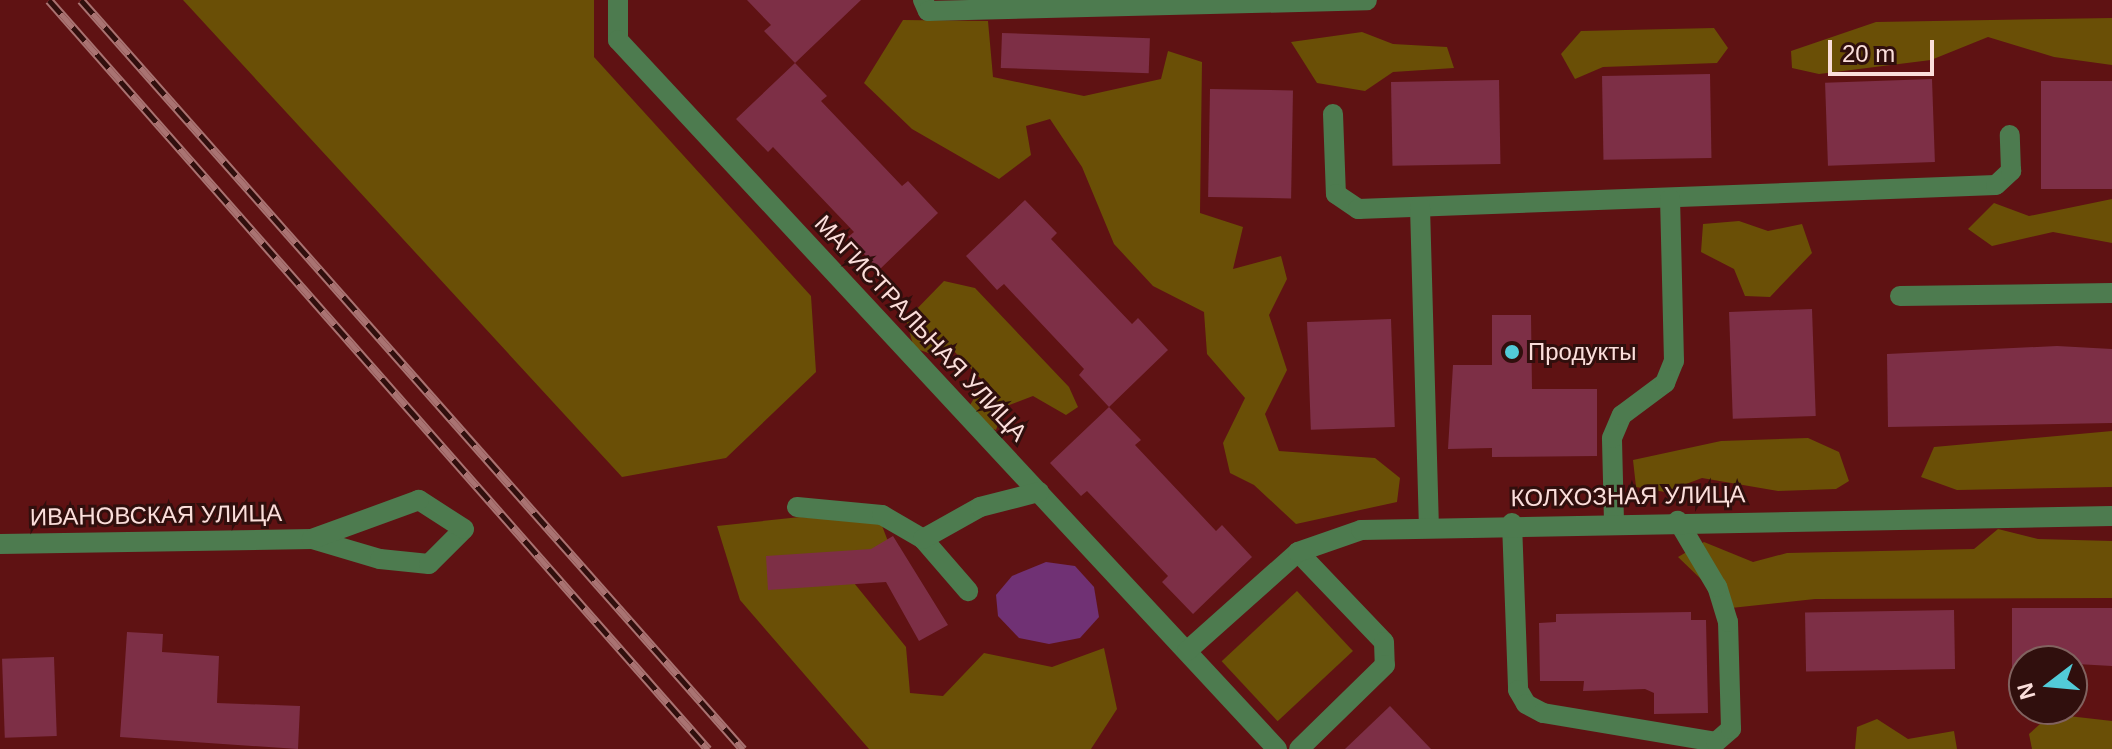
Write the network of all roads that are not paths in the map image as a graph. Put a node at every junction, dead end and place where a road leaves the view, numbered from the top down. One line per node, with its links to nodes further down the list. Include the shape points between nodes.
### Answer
1 (618, 0): 12 (street, МАГИСТРАЛЬНАЯ УЛИЦА, via 618,40)
2 (1347, 0): 3 (street); 4 (street)
3 (1367, 0)
4 (1169, 2): 5 (street)
5 (926, 5)
6 (1333, 114): 9 (street, via 1336,194 1358,209)
7 (2010, 135): 8 (street, via 2011,171 1996,185)
8 (1670, 199): 9 (street); 16 (street, via 1674,361 1665,383 1622,415 1612,438)
9 (1420, 207): 18 (street)
10 (2112, 293): 11 (street)
11 (1900, 296)
12 (1039, 492): 20 (street, via 980,507); 24 (street, МАГИСТРАЛЬНАЯ УЛИЦА)
13 (797, 507): 20 (street, via 882,515)
14 (2112, 516): 15 (street, КОЛХОЗНАЯ УЛИЦА)
15 (1678, 521): 16 (street, КОЛХОЗНАЯ УЛИЦА); 17 (street, via 1717,587 1728,622 1731,729 1716,742 1543,713 1526,704 1518,690)
16 (1614, 522): 17 (street, КОЛХОЗНАЯ УЛИЦА)
17 (1512, 523): 18 (street, КОЛХОЗНАЯ УЛИЦА)
18 (1429, 524): 22 (street, КОЛХОЗНАЯ УЛИЦА, via 1361,530)
19 (312, 539): 19 (street, via 380,559 429,564 464,529 419,500); 21 (street, ИВАНОВСКАЯ УЛИЦА)
20 (923, 539): 23 (street)
21 (0, 544)
22 (1298, 552): 24 (street, КОЛХОЗНАЯ УЛИЦА); 26 (street, via 1384,642 1385,665)
23 (968, 591)
24 (1187, 651): 25 (street, МАГИСТРАЛЬНАЯ УЛИЦА)
25 (1277, 749)
26 (1299, 749)

